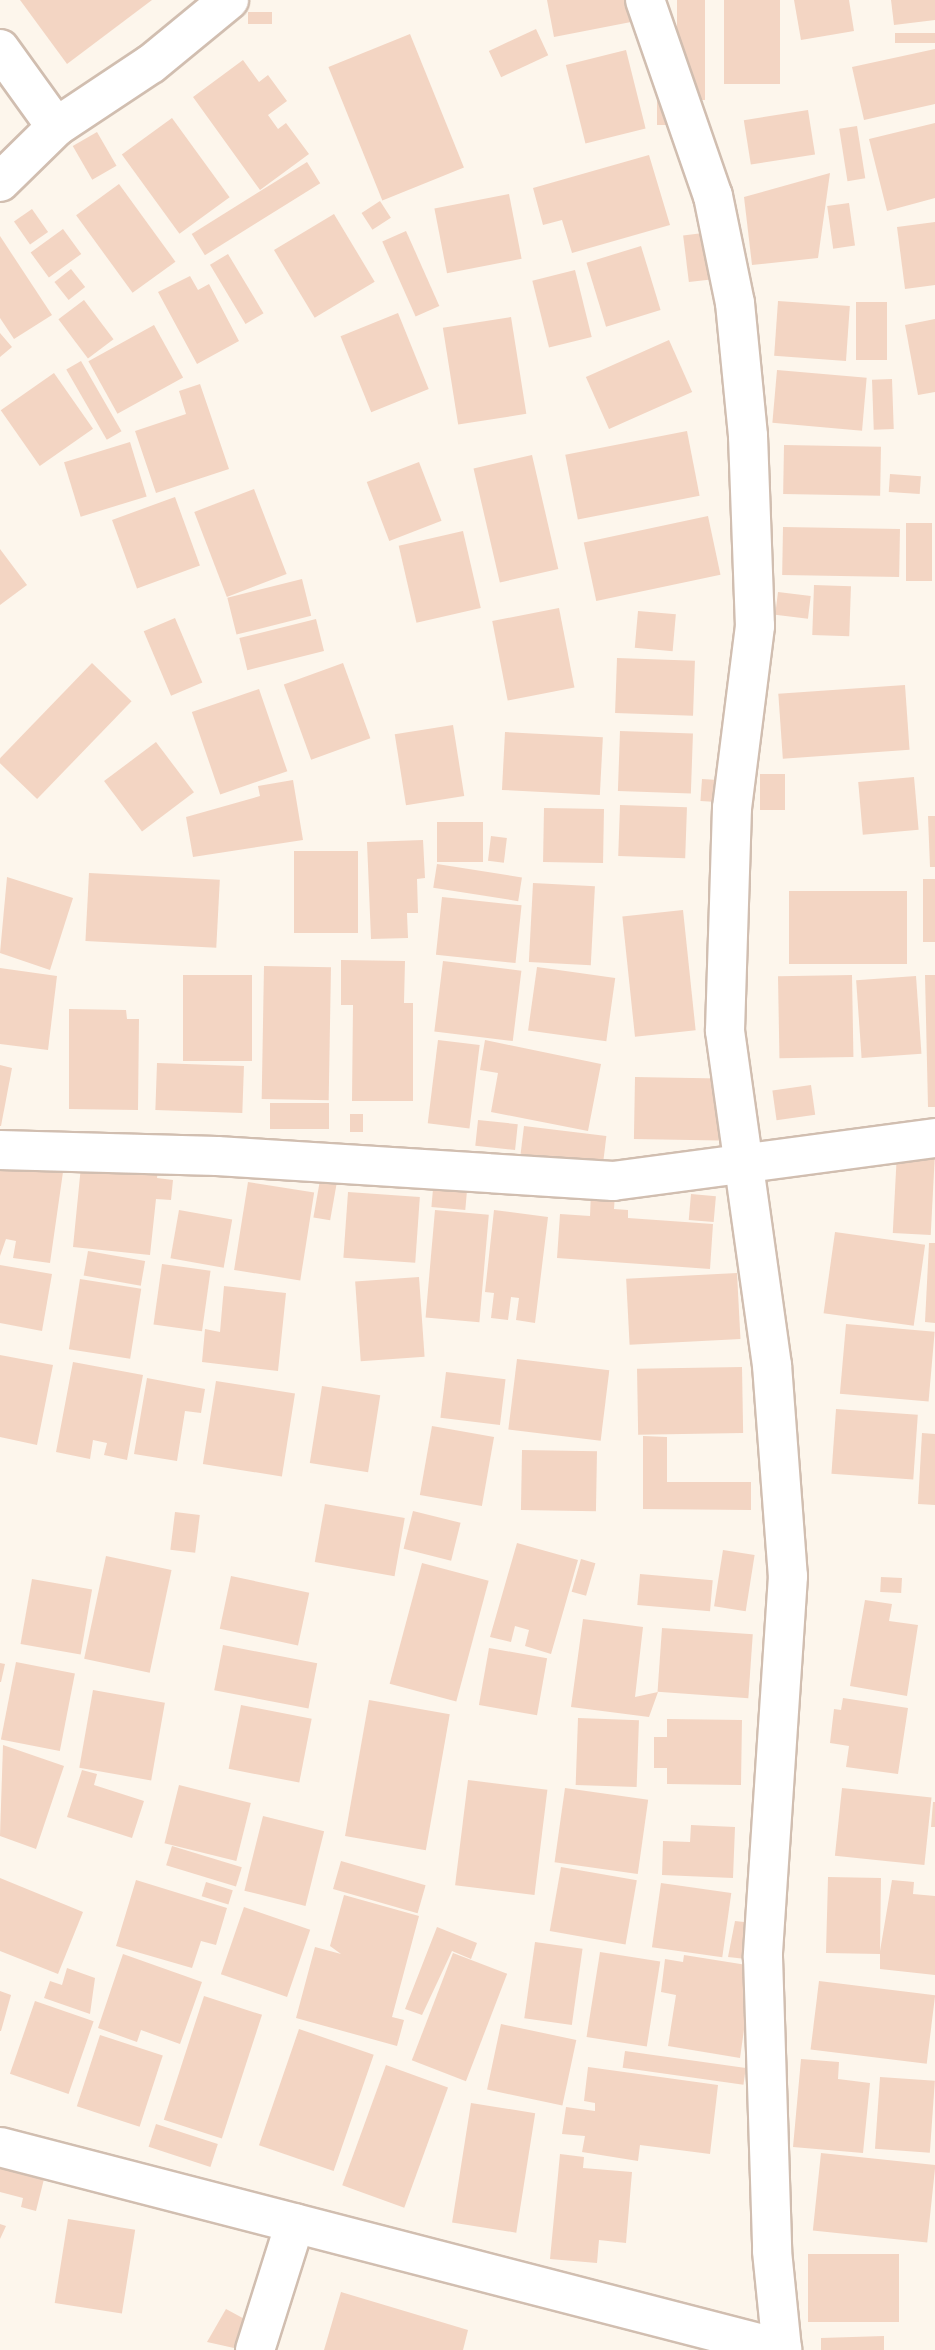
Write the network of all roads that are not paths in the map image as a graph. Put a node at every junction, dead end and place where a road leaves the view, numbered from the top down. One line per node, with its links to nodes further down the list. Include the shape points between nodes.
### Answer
1 (229, 0): 4 (street, via 151,64)
2 (645, 0): 8 (street, via 713,196 735,303 748,436 755,626 732,807 725,1031)
3 (0, 49): 4 (street)
4 (56, 127): 5 (street)
5 (0, 182)
6 (935, 1138): 8 (street)
7 (0, 1150): 8 (street, via 217,1156 613,1181)
8 (741, 1162): 11 (street, via 772,1365 788,1576 763,1957 772,2251)
9 (0, 2147): 10 (street)
10 (295, 2223): 11 (street); 12 (street)
11 (782, 2349)
12 (255, 2350)

